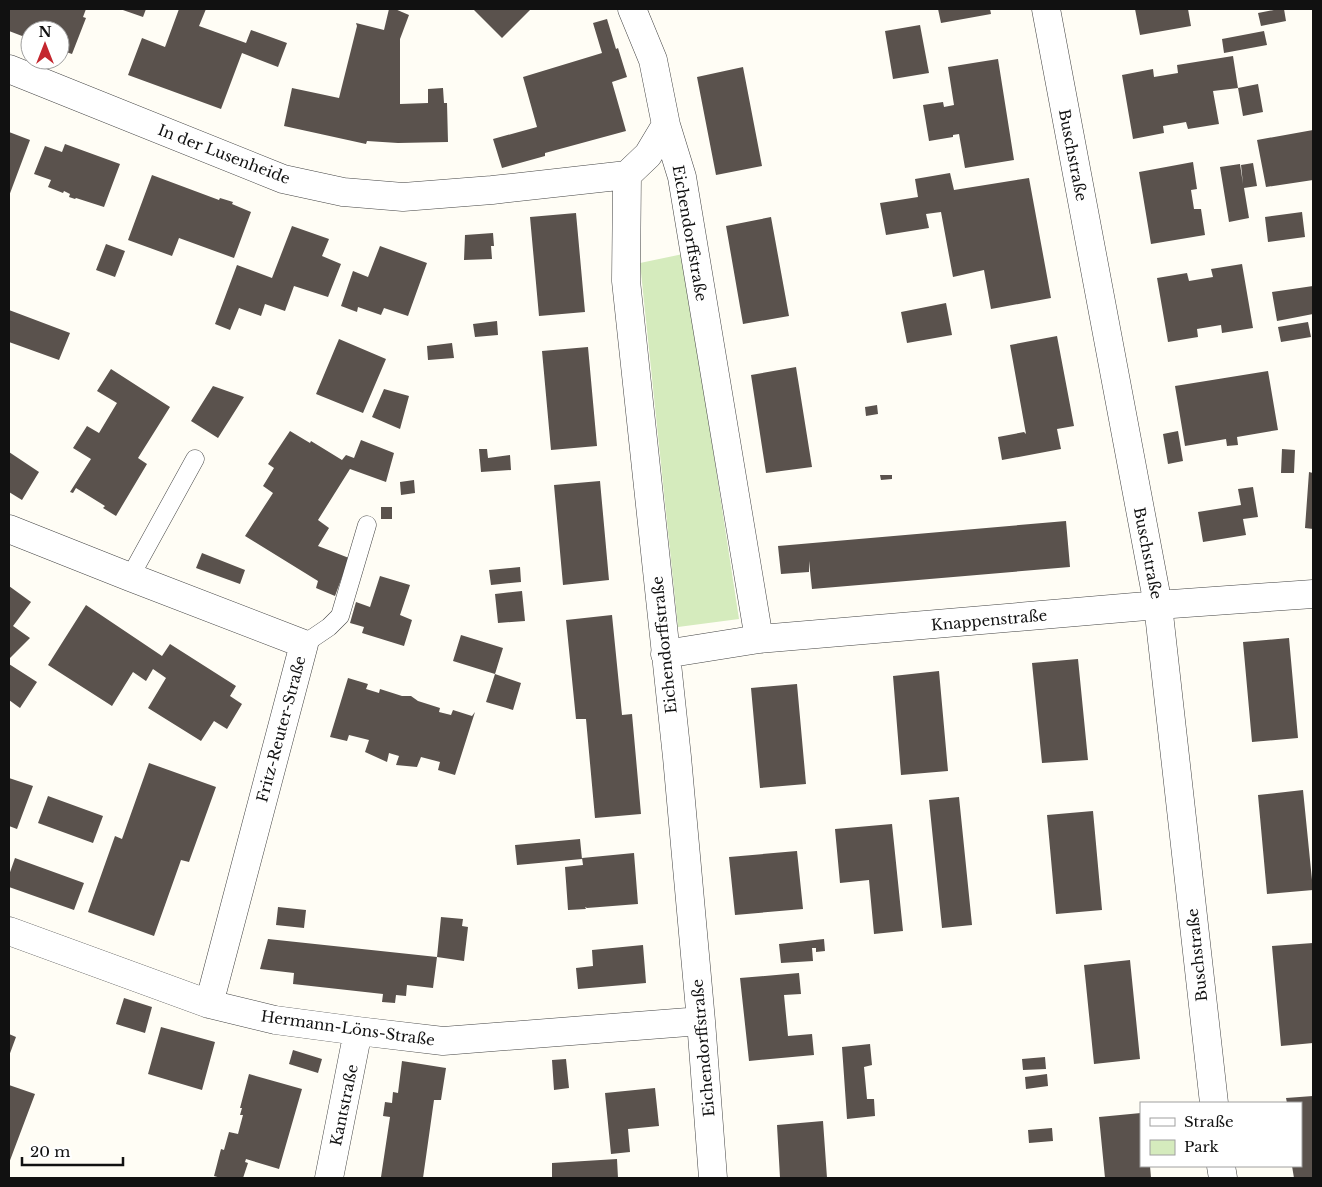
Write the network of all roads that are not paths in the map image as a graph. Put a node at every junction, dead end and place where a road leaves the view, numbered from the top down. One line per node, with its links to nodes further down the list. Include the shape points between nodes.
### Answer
1 (632, 9): 4 (street, Eichendorffstraße, via 653,60)
2 (1046, 9): 11 (street, Buschstraße)
3 (9, 69): 5 (street, In der Lusenheide, via 283,179 343,192 403,197)
4 (666, 125): 5 (street, via 648,155); 12 (street, Eichendorffstraße, via 682,177)
5 (627, 175): 14 (street, Eichendorffstraße, via 626,281)
6 (195, 459): 9 (lane)
7 (367, 525): 13 (lane, via 340,616)
8 (9, 528): 9 (street, Fritz-Reuter-Straße)
9 (130, 578): 13 (street, Fritz-Reuter-Straße)
10 (1313, 594): 11 (street, Knappenstraße)
11 (1158, 605): 12 (street, Knappenstraße); 19 (street, Buschstraße)
12 (759, 639): 14 (street, Knappenstraße)
13 (304, 644): 16 (street, Fritz-Reuter-Straße)
14 (665, 654): 17 (street, Eichendorffstraße)
15 (9, 931): 16 (street, Hermann-Löns-Straße)
16 (209, 1004): 18 (street, Hermann-Löns-Straße, via 275,1020)
17 (702, 1021): 18 (street, Hermann-Löns-Straße, via 443,1041); 21 (street, Eichendorffstraße)
18 (358, 1032): 20 (street, Kantstraße)
19 (1214, 1102)
20 (329, 1178)
21 (713, 1178)

